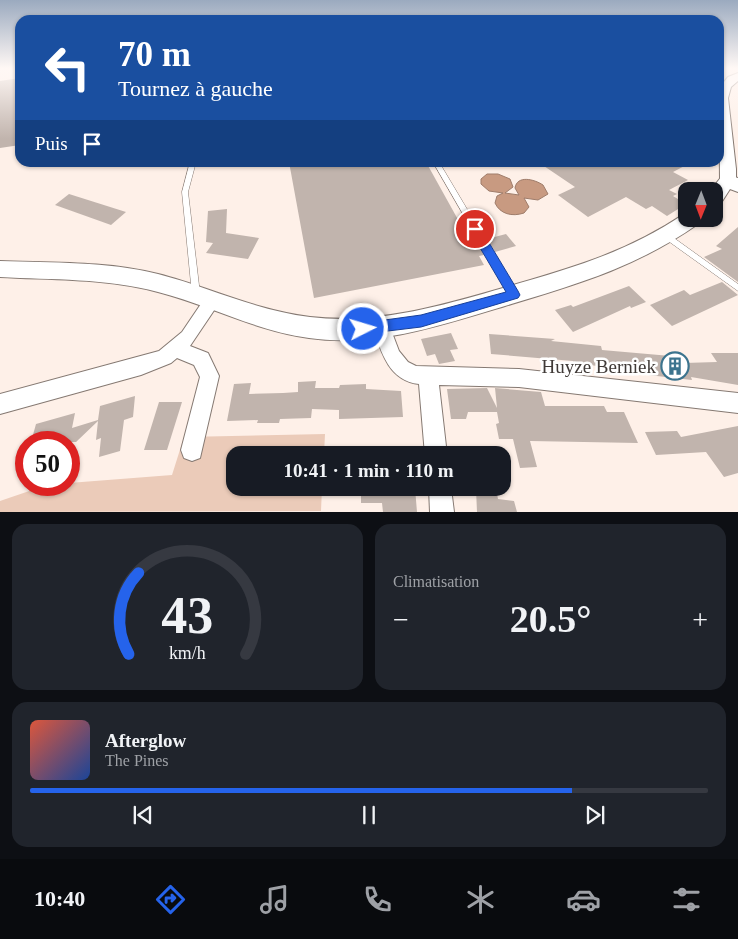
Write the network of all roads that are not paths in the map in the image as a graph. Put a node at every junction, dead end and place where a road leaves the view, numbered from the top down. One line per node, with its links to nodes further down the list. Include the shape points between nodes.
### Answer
1 (724, 116): 4 (street)
2 (191, 167): 11 (lane, via 186,192)
3 (439, 167): 10 (lane)
4 (733, 183): 5 (main road)
5 (723, 192)
6 (678, 228): 7 (main road)
7 (667, 236): 9 (lane); 10 (main road, via 614,264)
8 (0, 270): 11 (main road, via 129,277)
9 (738, 288)
10 (514, 295): 12 (main road, via 433,318)
11 (205, 298): 12 (main road, via 309,328); 13 (street, via 193,331)
12 (382, 327): 14 (street, via 396,364 407,372)
13 (177, 349): 16 (street, via 150,363); 18 (street, via 200,359 210,376)
14 (428, 376): 15 (street, via 519,378); 17 (street)
15 (738, 403)
16 (0, 404)
17 (435, 446)
18 (192, 450)
19 (441, 496): 20 (street)
20 (442, 512)

